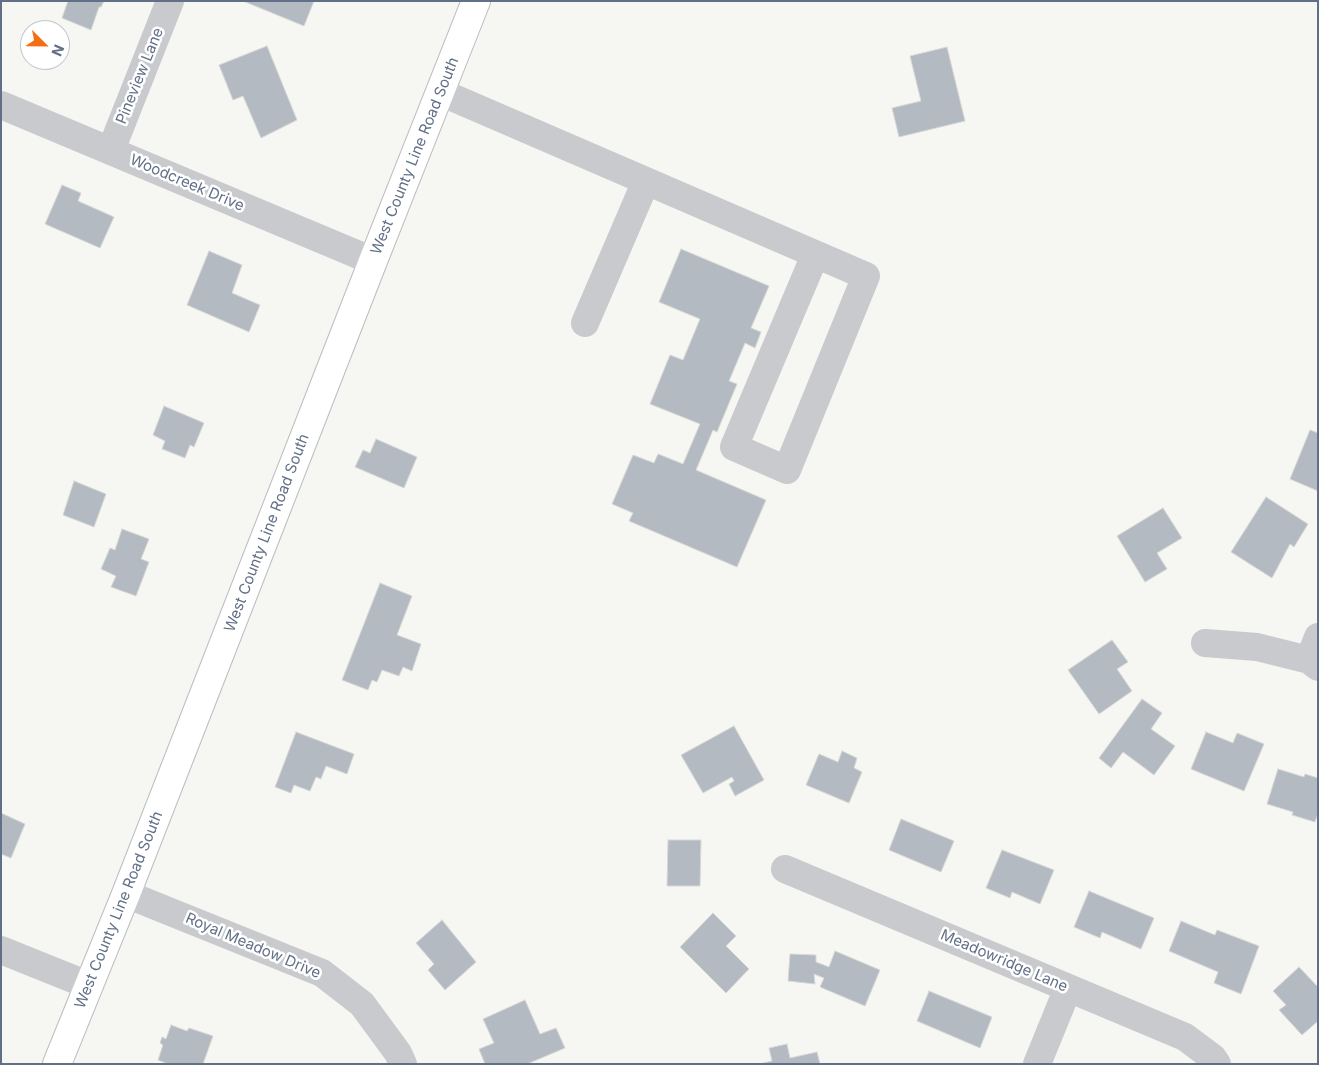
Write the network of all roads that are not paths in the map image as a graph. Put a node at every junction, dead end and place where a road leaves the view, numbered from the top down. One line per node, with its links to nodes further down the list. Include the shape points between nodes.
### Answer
1 (170, 1): 5 (street, Pineview Lane)
2 (476, 1): 3 (main road, West County Line Road South)
3 (440, 92): 6 (street); 8 (main road, West County Line Road South)
4 (1, 105): 5 (street, Woodcreek Drive)
5 (110, 150): 8 (street, Woodcreek Drive)
6 (646, 181): 7 (street); 9 (street)
7 (815, 254): 7 (street, via 866,276 787,470 734,448)
8 (373, 261): 13 (main road, West County Line Road South)
9 (584, 323)
10 (1206, 643): 11 (street)
11 (1315, 654)
12 (785, 869): 16 (street, Meadowridge Lane)
13 (126, 894): 15 (main road, West County Line Road South); 18 (street, Royal Meadow Drive, via 322,974 362,1004)
14 (1, 950): 15 (street)
15 (88, 985): 17 (main road, West County Line Road South)
16 (1068, 988): 19 (street); 20 (street, Meadowridge Lane, via 1185,1037)
17 (57, 1064)
18 (403, 1064)
19 (1037, 1064)
20 (1217, 1064)

